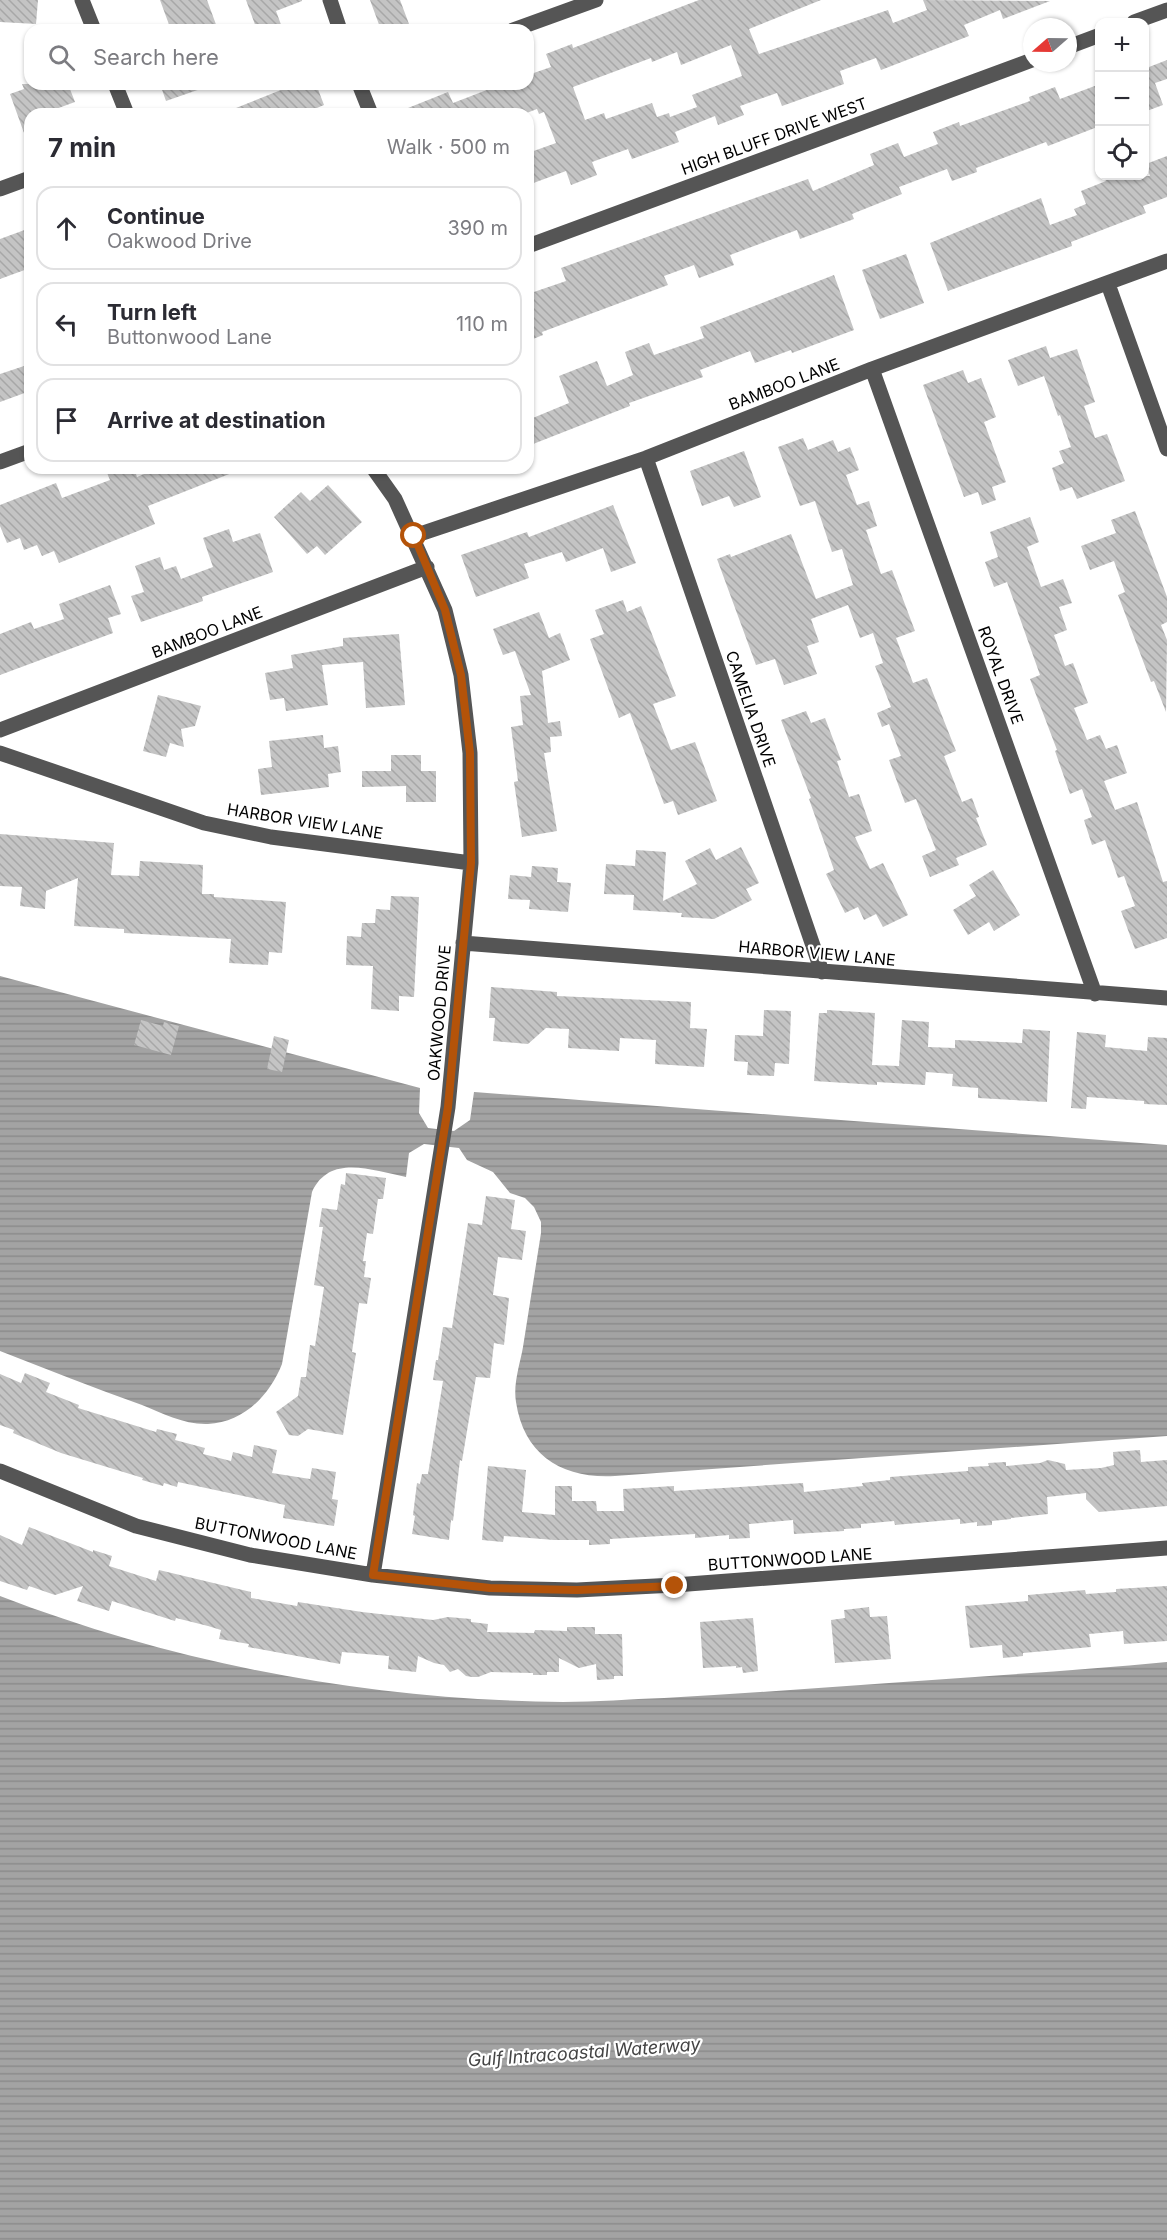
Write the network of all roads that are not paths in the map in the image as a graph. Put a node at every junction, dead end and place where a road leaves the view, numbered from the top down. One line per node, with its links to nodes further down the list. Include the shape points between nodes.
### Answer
1 (82, 0): 6 (street)
2 (330, 0): 7 (street)
3 (596, 0): 8 (street)
4 (1167, 10): 5 (street)
5 (1145, 18)
6 (92, 24)
7 (338, 24)
8 (530, 24)
9 (1095, 37): 10 (street)
10 (1077, 44)
11 (1023, 63): 18 (street, HIGH BLUFF DRIVE WEST)
12 (118, 90): 14 (street)
13 (363, 90): 15 (street)
14 (125, 108)
15 (368, 108)
16 (24, 180): 17 (street)
17 (0, 189)
18 (534, 244)
19 (1167, 261): 20 (street, BAMBOO LANE)
20 (1108, 284): 21 (street, BAMBOO LANE); 22 (street)
21 (872, 369): 24 (street, BAMBOO LANE); 34 (street, ROYAL DRIVE)
22 (1167, 449)
23 (24, 453): 25 (street)
24 (646, 458): 27 (street, BAMBOO LANE); 33 (street, CAMELIA DRIVE)
25 (0, 462)
26 (377, 474): 27 (street, OAKWOOD DRIVE)
27 (414, 536): 28 (street, OAKWOOD DRIVE)
28 (427, 567): 29 (street, BAMBOO LANE); 31 (street, OAKWOOD DRIVE, via 445,610 461,675 470,753)
29 (0, 730)
30 (0, 753): 31 (street, HARBOR VIEW LANE, via 204,823 271,837)
31 (471, 863): 32 (street, OAKWOOD DRIVE)
32 (463, 943): 33 (street, HARBOR VIEW LANE); 38 (street, OAKWOOD DRIVE, via 448,1107)
33 (822, 972): 34 (street, HARBOR VIEW LANE)
34 (1095, 993): 35 (street, HARBOR VIEW LANE)
35 (1167, 998)
36 (0, 1471): 38 (street, BUTTONWOOD LANE, via 136,1526 250,1555)
37 (1167, 1548): 38 (street, BUTTONWOOD LANE, via 577,1590 490,1588)
38 (373, 1575)

